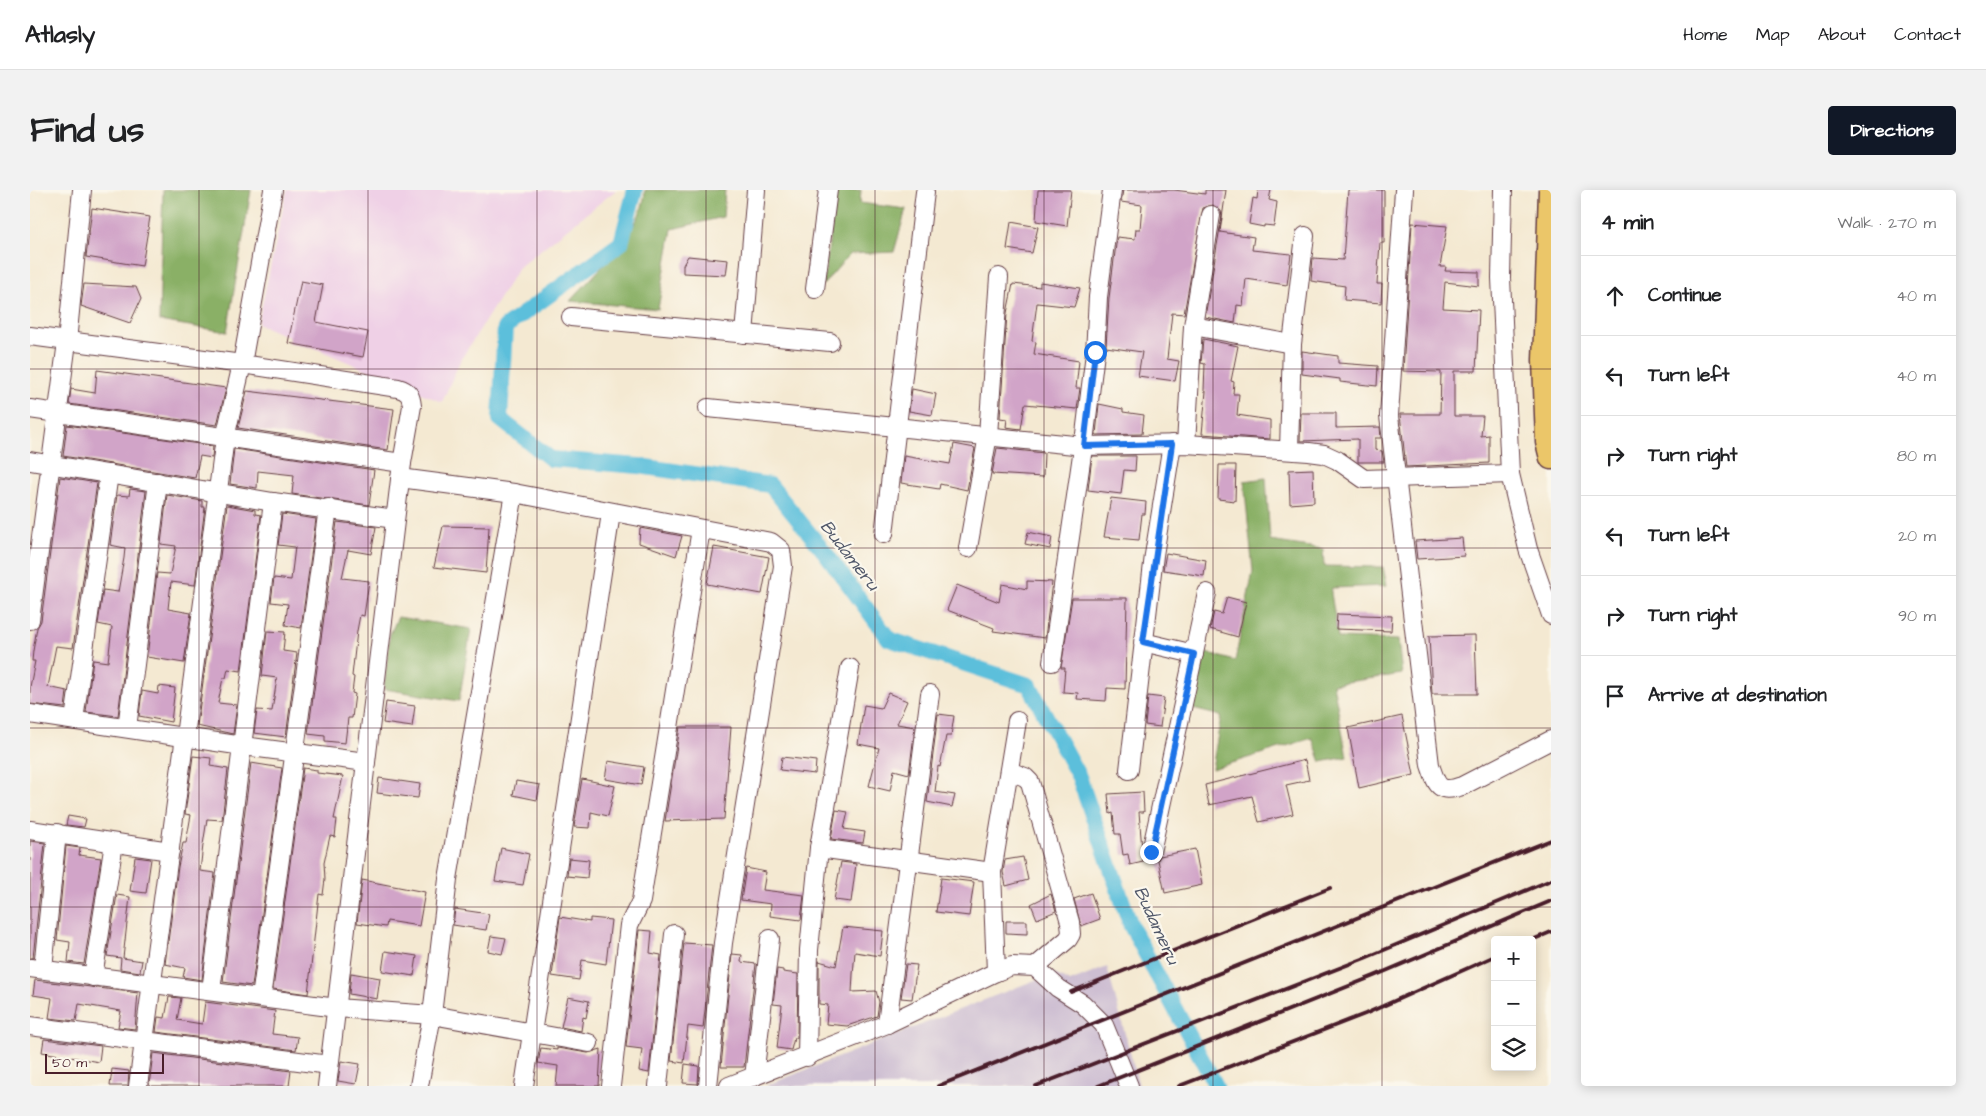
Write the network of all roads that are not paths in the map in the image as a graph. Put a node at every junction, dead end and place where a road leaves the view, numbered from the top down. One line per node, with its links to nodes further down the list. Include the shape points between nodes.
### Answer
1 (82, 190): 19 (street)
2 (273, 190): 22 (street)
3 (756, 190): 17 (street)
4 (828, 190): 14 (street)
5 (1112, 190): 30 (street)
6 (1404, 190): 38 (street, via 1389,416)
7 (1503, 190): 37 (street, via 1501,278)
8 (1537, 190): 9 (street)
9 (1550, 191): 32 (main road, bridge, via 1544,360 1547,442)
10 (925, 192): 26 (street)
11 (1211, 215): 16 (street)
12 (1305, 236): 21 (street)
13 (999, 277): 27 (street)
14 (815, 289)
15 (571, 317): 17 (street)
16 (1194, 326): 21 (street); 29 (street)
17 (744, 334): 20 (street)
18 (30, 336): 19 (street)
19 (67, 342): 22 (street); 25 (street)
20 (830, 342)
21 (1292, 344): 31 (street)
22 (242, 364): 28 (street); 35 (street, via 406,391 412,406)
23 (708, 408): 26 (street)
24 (30, 409): 25 (street)
25 (58, 414): 28 (street); 34 (street)
26 (897, 426): 27 (street); 47 (street)
27 (988, 434): 30 (street); 48 (street)
28 (225, 438): 35 (street); 40 (street)
29 (1179, 444): 30 (street); 31 (street); 52 (street)
30 (1084, 446): 54 (street)
31 (1289, 450): 38 (street, via 1324,454 1364,479)
32 (1551, 458)
33 (30, 461): 34 (street)
34 (51, 464): 36 (street); 51 (street)
35 (401, 470): 41 (street); 45 (street)
36 (109, 474): 39 (street); 58 (street)
37 (1510, 474): 38 (street); 50 (street, via 1528,549)
38 (1395, 478): 62 (street, via 1430,765 1436,782 1449,790 1462,786)
39 (158, 482): 40 (street); 60 (street)
40 (218, 492): 42 (street); 61 (street)
41 (514, 493): 44 (street); 86 (street, via 448,879)
42 (273, 502): 43 (street); 63 (street)
43 (328, 508): 45 (street); 64 (street)
44 (611, 512): 46 (street); 89 (street)
45 (395, 519): 65 (street)
46 (701, 529): 99 (street, via 641,901 629,925); 101 (street, via 771,542 777,545 783,556 723,944)
47 (884, 534)
48 (968, 548)
49 (1207, 593): 53 (street)
50 (1551, 615)
51 (30, 620)
52 (1143, 642): 53 (street); 66 (street)
53 (1194, 654): 73 (street)
54 (1052, 662)
55 (850, 668): 71 (street)
56 (930, 694): 74 (street)
57 (30, 714): 58 (street)
58 (74, 720): 60 (street)
59 (1017, 721): 67 (street)
60 (126, 728): 61 (street)
61 (185, 737): 63 (street); 72 (street)
62 (1551, 740)
63 (243, 746): 64 (street); 83 (street)
64 (295, 752): 65 (street); 84 (street)
65 (366, 762): 85 (street)
66 (1129, 770)
67 (1009, 771): 75 (street); 78 (street, via 1030,782 1070,922 1068,939)
68 (30, 830): 69 (street)
69 (57, 833): 70 (street); 79 (street)
70 (114, 844): 72 (street); 81 (street)
71 (820, 848): 74 (street); 92 (street, via 809,950)
72 (170, 851): 82 (street)
73 (1151, 852)
74 (907, 861): 75 (street); 87 (street)
75 (992, 872): 80 (street)
76 (674, 934): 100 (street)
77 (770, 938): 94 (street)
78 (1035, 967): 80 (street, via 1012,966); 103 (street, via 1104,1024)
79 (36, 968): 81 (street)
80 (996, 972): 87 (street)
81 (93, 977): 82 (street)
82 (152, 984): 83 (street); 90 (street)
83 (211, 991): 84 (street)
84 (261, 998): 85 (street)
85 (337, 1008): 86 (street); 93 (street)
86 (432, 1015): 89 (street); 97 (street)
87 (887, 1024): 92 (street)
88 (30, 1026): 90 (street)
89 (533, 1032): 91 (street); 98 (street)
90 (143, 1041): 93 (street); 95 (street)
91 (589, 1043)
92 (806, 1057): 94 (street)
93 (329, 1064): 96 (street)
94 (754, 1077): 102 (street)
95 (138, 1086)
96 (327, 1086)
97 (419, 1086)
98 (524, 1086)
99 (611, 1086)
100 (658, 1086)
101 (708, 1086)
102 (729, 1086)
103 (1129, 1086)

